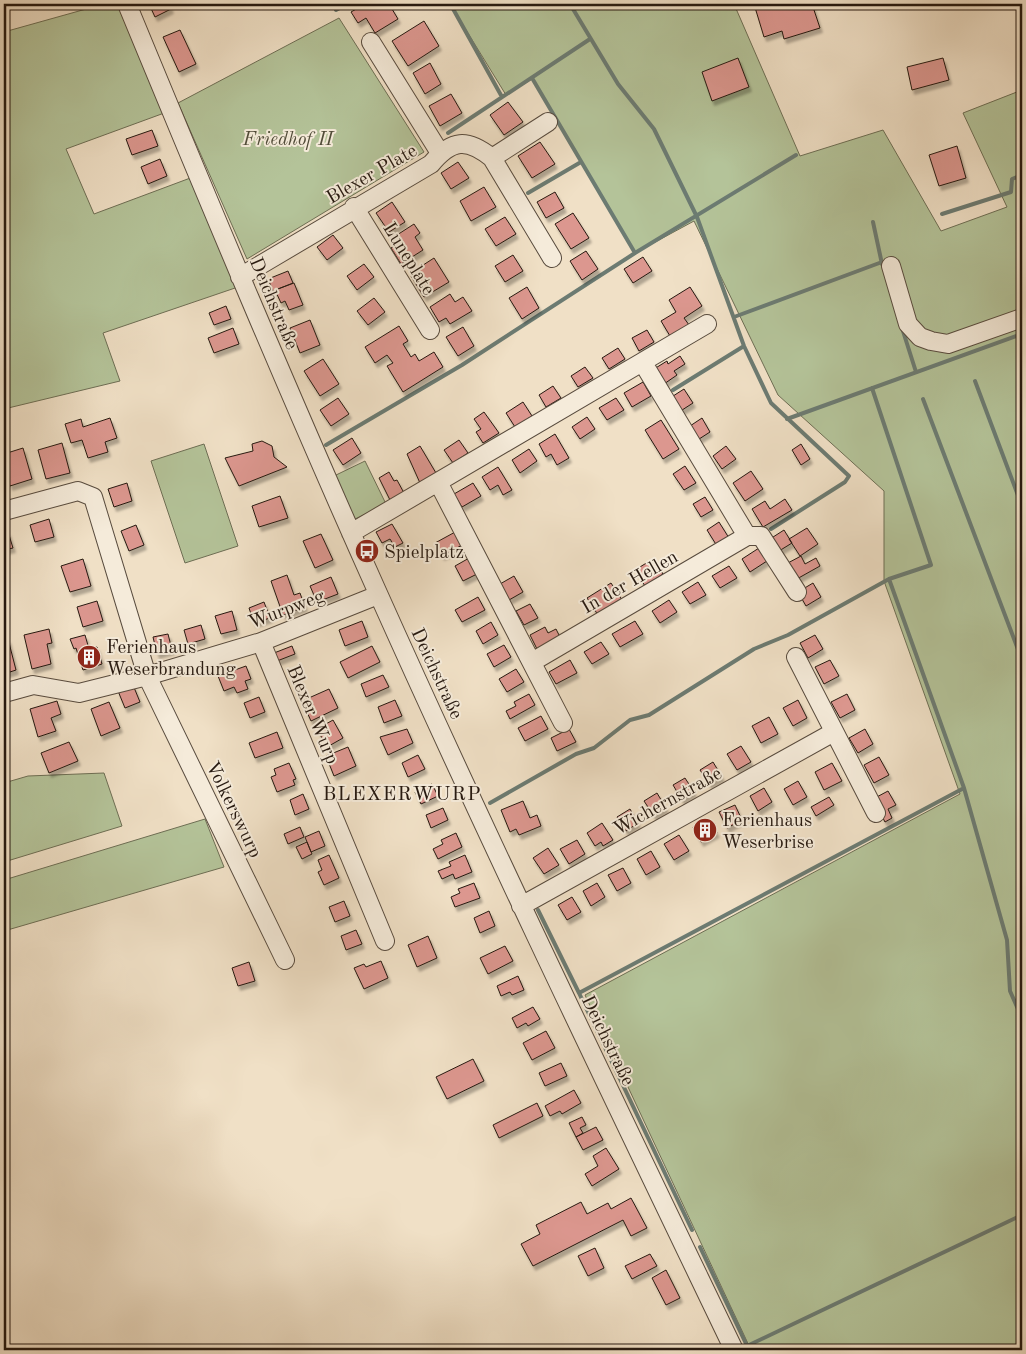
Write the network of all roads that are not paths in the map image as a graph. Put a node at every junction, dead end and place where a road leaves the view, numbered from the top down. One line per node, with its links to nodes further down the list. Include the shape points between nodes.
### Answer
1 (127, 4): 9 (street, Deichstraße)
2 (371, 42): 4 (street)
3 (548, 122): 5 (street)
4 (440, 153): 5 (street, Blexer Plate, via 463,143); 6 (street, Blexer Plate, via 431,164)
5 (492, 158): 7 (street)
6 (354, 207): 9 (street, Blexer Plate); 12 (street, Luneplate)
7 (552, 258)
8 (891, 266): 10 (street, via 908,324 920,337 931,342 948,344)
9 (240, 276): 16 (street, Deichstraße)
10 (1022, 318)
11 (707, 324): 13 (street)
12 (430, 330)
13 (642, 363): 14 (street); 17 (street)
14 (438, 482): 16 (street); 22 (street)
15 (4, 511): 23 (street, Volkerswurp, via 78,491 93,498)
16 (351, 533): 19 (street, Deichstraße)
17 (747, 536): 18 (street, via 761,536); 22 (street, In der Hellen)
18 (796, 592)
19 (378, 595): 20 (street, Wurpweg); 28 (street, Deichstraße)
20 (261, 642): 23 (street, Wurpweg); 29 (street, Blexer Wurp)
21 (796, 657): 26 (street)
22 (532, 662): 25 (street)
23 (147, 676): 24 (street, Wurpweg, via 79,693 33,685); 30 (street, Volkerswurp)
24 (4, 693)
25 (563, 722)
26 (834, 732): 27 (street); 28 (street, Wichernstraße)
27 (876, 813)
28 (522, 906): 31 (street, Deichstraße)
29 (385, 941)
30 (285, 960)
31 (734, 1350)

